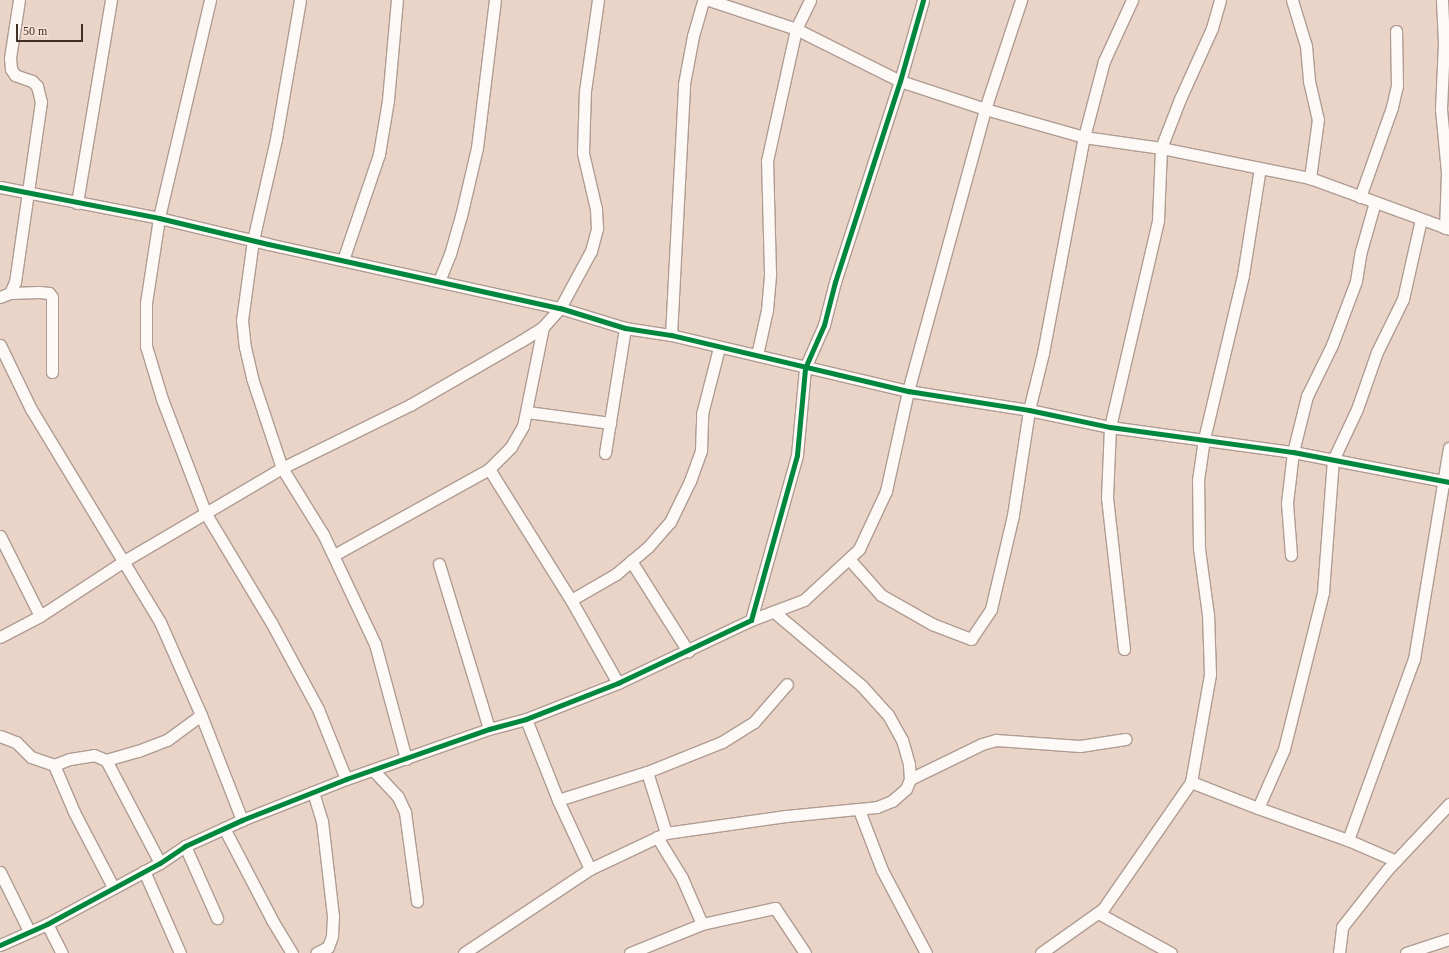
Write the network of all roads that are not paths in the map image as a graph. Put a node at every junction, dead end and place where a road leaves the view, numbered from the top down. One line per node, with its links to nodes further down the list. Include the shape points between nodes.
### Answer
1 (19, 0): 26 (street, via 10,58 11,69 15,75 32,81 37,86 41,102)
2 (111, 0): 29 (street)
3 (210, 0): 30 (street)
4 (300, 0): 33 (street, via 278,132)
5 (397, 0): 34 (street, via 388,100 379,154)
6 (496, 0): 35 (street, via 477,148 450,254)
7 (598, 0): 37 (street, via 586,91 583,153 596,209 597,228 591,250)
8 (704, 0): 40 (street, via 693,36 684,84)
9 (709, 0): 17 (street)
10 (810, 0): 17 (street)
11 (923, 0): 19 (street)
12 (1021, 0): 20 (street)
13 (1132, 0): 21 (street, via 1104,60)
14 (1220, 0): 22 (street, via 1212,28)
15 (1292, 0): 24 (street, via 1306,46 1309,81 1318,119)
16 (1442, 0): 32 (street, via 1444,43 1441,109 1447,172)
17 (796, 29): 19 (street); 43 (street, via 767,161 770,273 768,310)
18 (1396, 31): 27 (street, via 1397,86 1394,100)
19 (900, 81): 20 (street); 44 (street, via 835,282 824,325)
20 (985, 109): 21 (street); 46 (street)
21 (1084, 137): 22 (street); 47 (street, via 1044,346)
22 (1161, 148): 23 (street); 50 (street, via 1158,220)
23 (1260, 168): 24 (street); 51 (street, via 1242,275)
24 (1310, 178): 27 (street)
25 (0, 187): 26 (street)
26 (30, 194): 29 (street); 36 (street, via 15,282)
27 (1360, 197): 28 (street)
28 (1375, 202): 31 (street); 54 (street, via 1361,251 1356,280 1332,345 1307,396)
29 (77, 203): 30 (street)
30 (159, 218): 33 (street); 59 (street, via 146,303 146,346 162,399)
31 (1422, 219): 32 (street); 55 (street, via 1403,299)
32 (1447, 229)
33 (253, 240): 34 (street); 56 (street, via 242,320 252,378)
34 (342, 260): 35 (street)
35 (438, 281): 37 (street)
36 (5, 295): 45 (street, via 39,292 49,293 52,297)
37 (560, 308): 38 (street); 39 (street)
38 (543, 327): 48 (street); 56 (street, via 410,405)
39 (626, 328): 40 (street); 49 (street)
40 (671, 335): 42 (street)
41 (0, 344): 64 (street, via 31,409)
42 (719, 348): 43 (street); 65 (street, via 702,414 700,450 690,481 670,522)
43 (757, 355): 44 (street)
44 (805, 368): 46 (street); 70 (street, via 796,455)
45 (52, 372)
46 (908, 391): 47 (street); 63 (street, via 886,491 859,549)
47 (1029, 410): 50 (street); 63 (street, via 1013,515 998,582 991,609 971,639 932,624 881,595)
48 (527, 412): 49 (street); 57 (street, via 512,447)
49 (610, 423): 53 (street)
50 (1110, 427): 51 (street); 72 (street, via 1107,498)
51 (1204, 440): 54 (street); 88 (street, via 1198,480 1199,525 1208,615 1210,674)
52 (1449, 448): 58 (street)
53 (605, 452)
54 (1293, 452): 55 (street); 62 (street, via 1287,503)
55 (1333, 460): 58 (street); 92 (street, via 1324,592 1284,749)
56 (282, 468): 59 (street); 61 (street)
57 (489, 469): 61 (street); 67 (street)
58 (1447, 481): 97 (street, via 1414,659)
59 (206, 514): 64 (street); 86 (street, via 272,622 318,709)
60 (0, 536): 69 (street)
61 (334, 555): 81 (street, via 374,644)
62 (1291, 555)
63 (849, 559): 68 (street, via 804,600)
64 (124, 561): 69 (street); 76 (street, via 160,622)
65 (632, 561): 67 (street, via 616,574); 73 (street)
66 (439, 564): 78 (street)
67 (571, 600): 74 (street)
68 (774, 612): 70 (street); 87 (street, via 862,686 888,715 902,740 909,764)
69 (40, 616): 71 (street)
70 (751, 620): 73 (street)
71 (0, 637)
72 (1124, 649)
73 (688, 651): 74 (street)
74 (618, 683): 77 (street)
75 (787, 684): 85 (street, via 754,722 734,736)
76 (201, 715): 82 (street, via 167,740); 94 (street)
77 (526, 719): 78 (street); 90 (street)
78 (489, 729): 81 (street)
79 (0, 736): 83 (street, via 16,742 31,757)
80 (1126, 739): 87 (street, via 1080,746 996,740 982,744)
81 (406, 759): 84 (street)
82 (106, 760): 83 (street, via 94,755); 100 (street)
83 (54, 765): 104 (street, via 74,812)
84 (373, 770): 86 (street); 105 (street, via 398,797 405,812)
85 (647, 772): 90 (street); 96 (street)
86 (346, 778): 89 (street)
87 (910, 779): 93 (street, via 906,790 892,801)
88 (1191, 782): 92 (street); 106 (street)
89 (314, 792): 94 (street); 116 (street, via 322,821 333,916 332,936 328,947)
90 (558, 800): 101 (street)
91 (1449, 804): 99 (street)
92 (1258, 808): 97 (street)
93 (859, 810): 96 (street, via 786,816); 120 (street, via 882,870)
94 (242, 820): 95 (street)
95 (224, 828): 98 (street); 115 (street)
96 (661, 835): 101 (street); 109 (street)
97 (1348, 840): 99 (street)
98 (185, 846): 100 (street); 107 (street)
99 (1396, 861): 123 (street, via 1342,927)
100 (160, 863): 102 (street)
101 (590, 869): 117 (street)
102 (144, 871): 104 (street); 114 (street)
103 (0, 872): 110 (street)
104 (113, 887): 108 (street)
105 (417, 901)
106 (1098, 913): 121 (street); 122 (street)
107 (218, 918)
108 (47, 924): 110 (street); 113 (street)
109 (702, 924): 118 (street); 119 (street, via 775,908)
110 (29, 931): 112 (street)
111 (1449, 939): 124 (street)
112 (0, 945)
113 (62, 953)
114 (180, 953)
115 (292, 953)
116 (316, 953)
117 (464, 953)
118 (630, 953)
119 (805, 953)
120 (926, 953)
121 (1041, 953)
122 (1172, 953)
123 (1339, 953)
124 (1406, 953)

